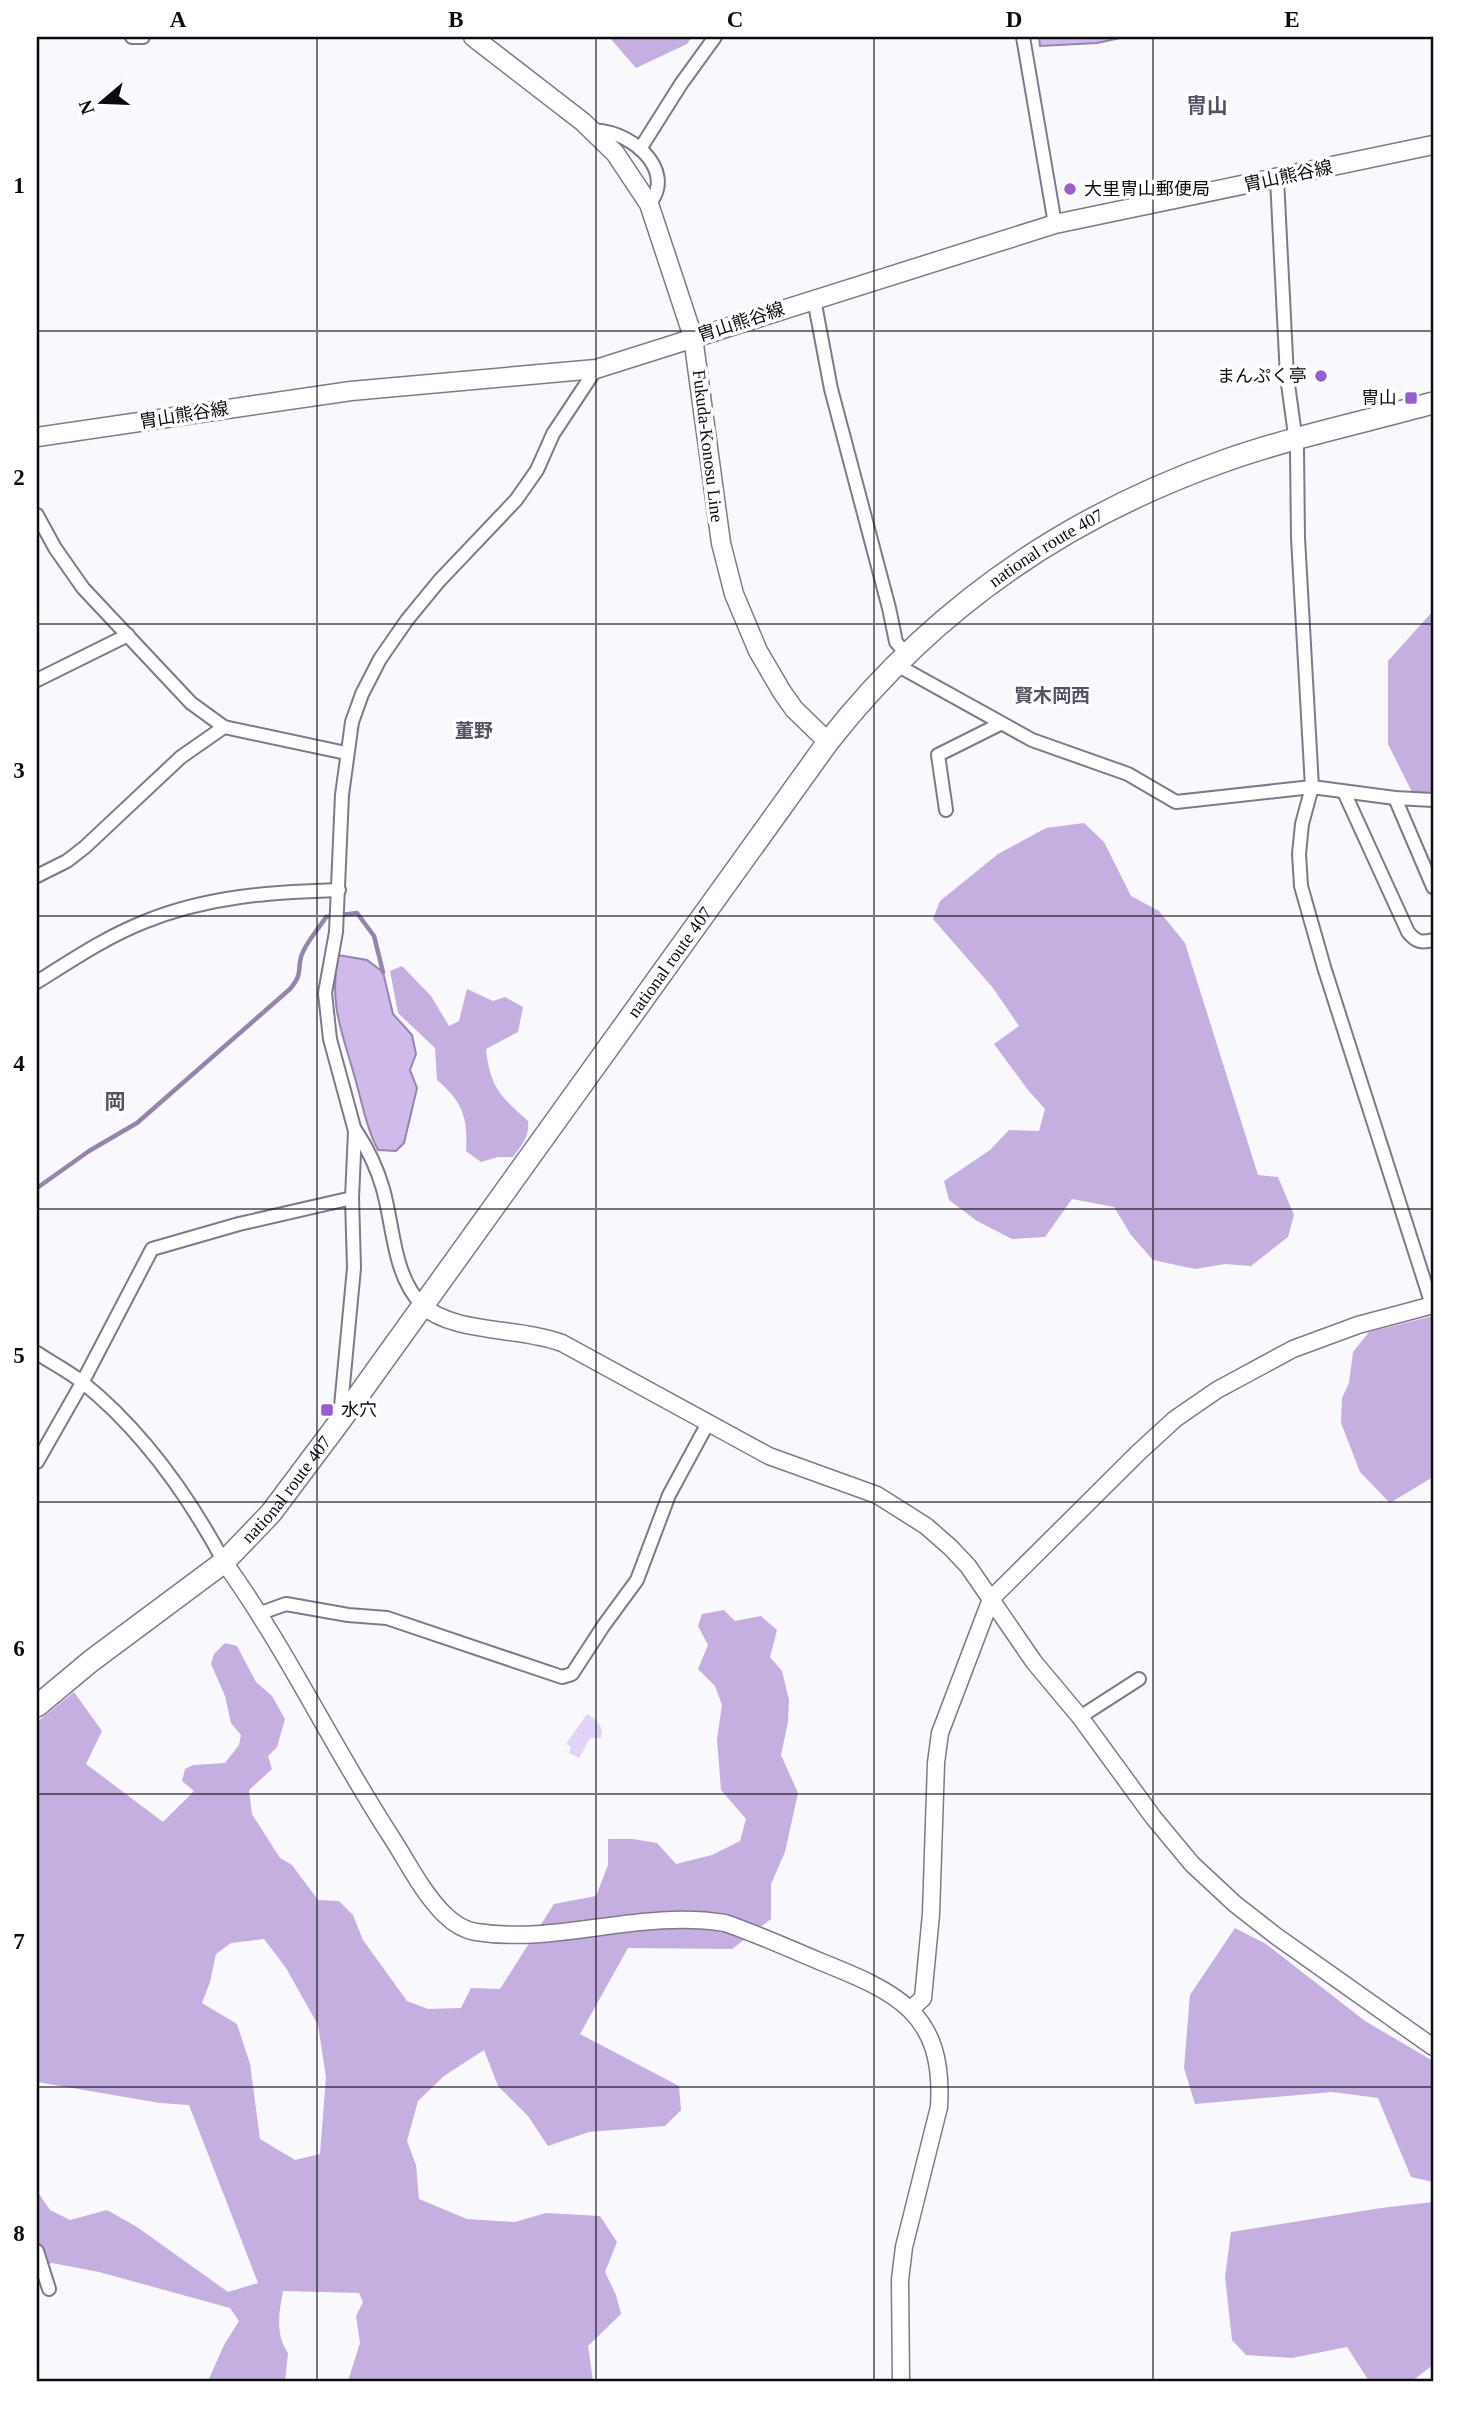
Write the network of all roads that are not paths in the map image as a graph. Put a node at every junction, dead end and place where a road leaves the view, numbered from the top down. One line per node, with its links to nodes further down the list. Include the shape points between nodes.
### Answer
1 (132, 37): 2 (street)
2 (143, 37)
3 (473, 37): 6 (main road, Fukuda-Konosu Line)
4 (715, 37): 8 (street)
5 (1023, 37): 11 (street)
6 (592, 131): 8 (street, via 610,131); 10 (main road, Fukuda-Konosu Line, via 615,153)
7 (1433, 145): 9 (main road, 胄山熊谷線)
8 (640, 149): 10 (street, via 653,162 659,181)
9 (1278, 179): 11 (main road, 胄山熊谷線); 17 (street, via 1287,377)
10 (649, 204): 13 (main road, Fukuda-Konosu Line)
11 (1055, 224): 12 (main road, 胄山熊谷線)
12 (814, 299): 13 (main road, 胄山熊谷線); 20 (street, via 831,389)
13 (693, 337): 14 (main road, 胄山熊谷線); 24 (main road, Fukuda-Konosu Line, via 721,543 734,594 758,651 782,692)
14 (596, 369): 16 (main road, 胄山熊谷線, via 351,391); 25 (street, via 516,500 439,581 380,659 355,713)
15 (1433, 403): 17 (highway, national route 407)
16 (37, 437)
17 (1296, 440): 20 (highway, national route 407, via 1192,472 1086,522 1007,570); 26 (street)
18 (37, 515): 19 (street, via 83,588)
19 (128, 635): 21 (street); 23 (street, via 191,703)
20 (900, 659): 22 (street); 24 (highway, national route 407)
21 (37, 680)
22 (1000, 724): 26 (street, via 1128,775 1176,802); 30 (street, via 938,755)
23 (224, 727): 25 (street); 31 (street, via 181,757 85,847)
24 (828, 742): 38 (highway, national route 407)
25 (346, 753): 33 (street)
26 (1312, 787): 27 (street); 39 (street, via 1301,824 1301,886)
27 (1344, 792): 28 (street); 34 (street, via 1408,932 1422,943)
28 (1395, 798): 29 (street); 32 (street)
29 (1433, 800)
30 (946, 810)
31 (37, 876)
32 (1433, 887)
33 (339, 890): 35 (street, via 255,894 168,913 92,947); 36 (street, via 325,993 326,1021)
34 (1433, 940)
35 (37, 982)
36 (355, 1131): 37 (street); 38 (street, via 376,1167 401,1271)
37 (352, 1198): 41 (street, via 152,1249); 42 (street, via 354,1268)
38 (422, 1305): 42 (highway, national route 407); 43 (street, via 448,1321 562,1343)
39 (1433, 1305): 46 (street, via 1293,1349 1217,1390 1166,1427)
40 (37, 1353): 41 (street)
41 (82, 1383): 44 (street); 45 (street, via 151,1452 201,1521)
42 (340, 1421): 45 (highway, national route 407, via 271,1513)
43 (708, 1423): 46 (street, via 768,1456 877,1495 906,1511 950,1547); 47 (street, via 669,1495 637,1580 572,1674 562,1678 387,1618 286,1604)
44 (37, 1462)
45 (224, 1562): 47 (street); 49 (highway, national route 407)
46 (991, 1599): 50 (street, via 1034,1662); 51 (street, via 940,1733 932,1914 923,1998)
47 (258, 1614): 51 (street, via 374,1810 433,1902 453,1923 472,1931 537,1934 642,1921 725,1923 883,1988)
48 (1139, 1679): 50 (street)
49 (37, 1706)
50 (1080, 1717): 52 (street, via 1153,1817 1209,1880 1276,1936)
51 (911, 2009): 55 (street, via 931,2041 940,2084 939,2107 904,2247)
52 (1433, 2047)
53 (37, 2251): 54 (street)
54 (48, 2289)
55 (901, 2381)

